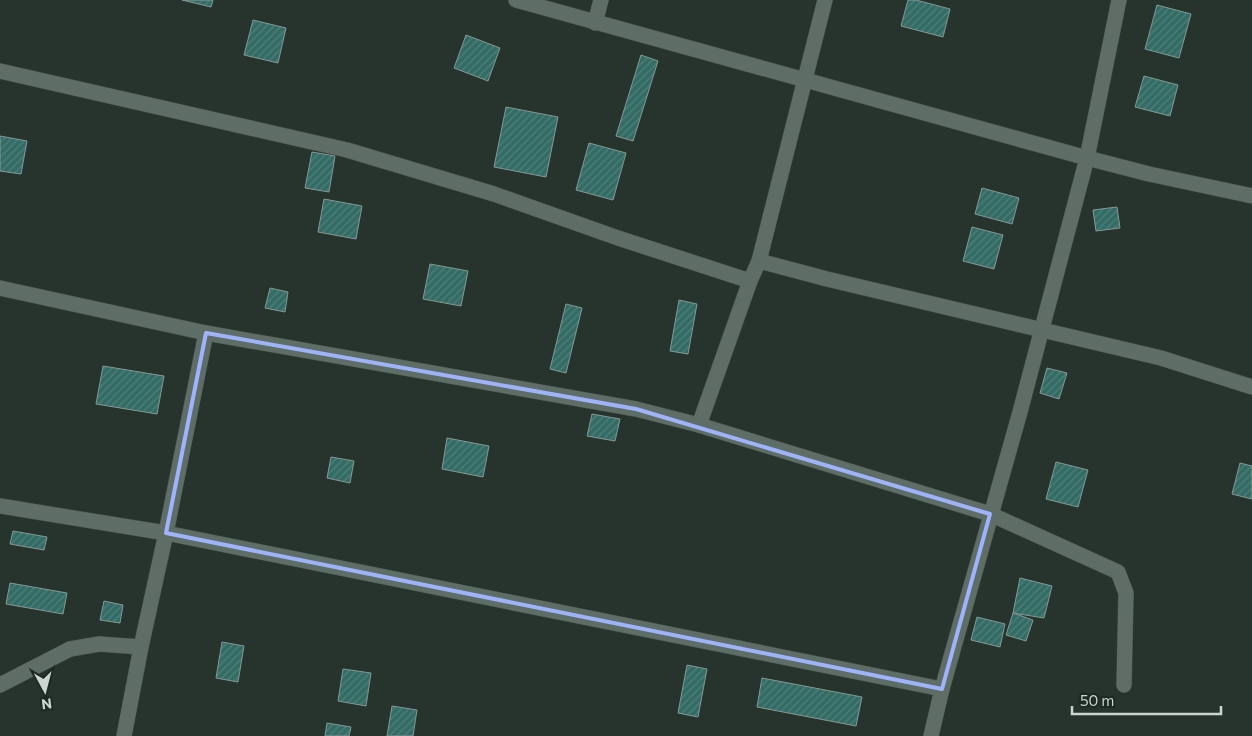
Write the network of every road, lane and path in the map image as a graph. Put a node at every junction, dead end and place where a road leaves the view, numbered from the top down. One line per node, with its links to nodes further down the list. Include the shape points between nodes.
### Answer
1 (516, 0): 5 (street)
2 (602, 0): 5 (street)
3 (825, 0): 7 (street)
4 (1119, 0): 8 (street)
5 (595, 23): 7 (street)
6 (0, 71): 11 (street, via 347,150 494,194)
7 (805, 79): 8 (street); 10 (street)
8 (1087, 158): 9 (street); 13 (street)
9 (1252, 196)
10 (759, 261): 11 (street); 13 (street)
11 (750, 281): 16 (street)
12 (0, 288): 14 (street)
13 (1042, 330): 15 (street, via 1161,358); 18 (street)
14 (206, 333): 16 (street, via 636,409); 19 (street)
15 (1252, 387)
16 (699, 425): 18 (street)
17 (0, 506): 19 (street)
18 (990, 514): 22 (street, via 1118,572 1126,593); 23 (street)
19 (166, 533): 20 (street); 23 (street)
20 (141, 647): 21 (street, via 99,644 70,649); 24 (street)
21 (0, 685)
22 (1124, 685)
23 (942, 689): 25 (street)
24 (124, 736)
25 (931, 736)

